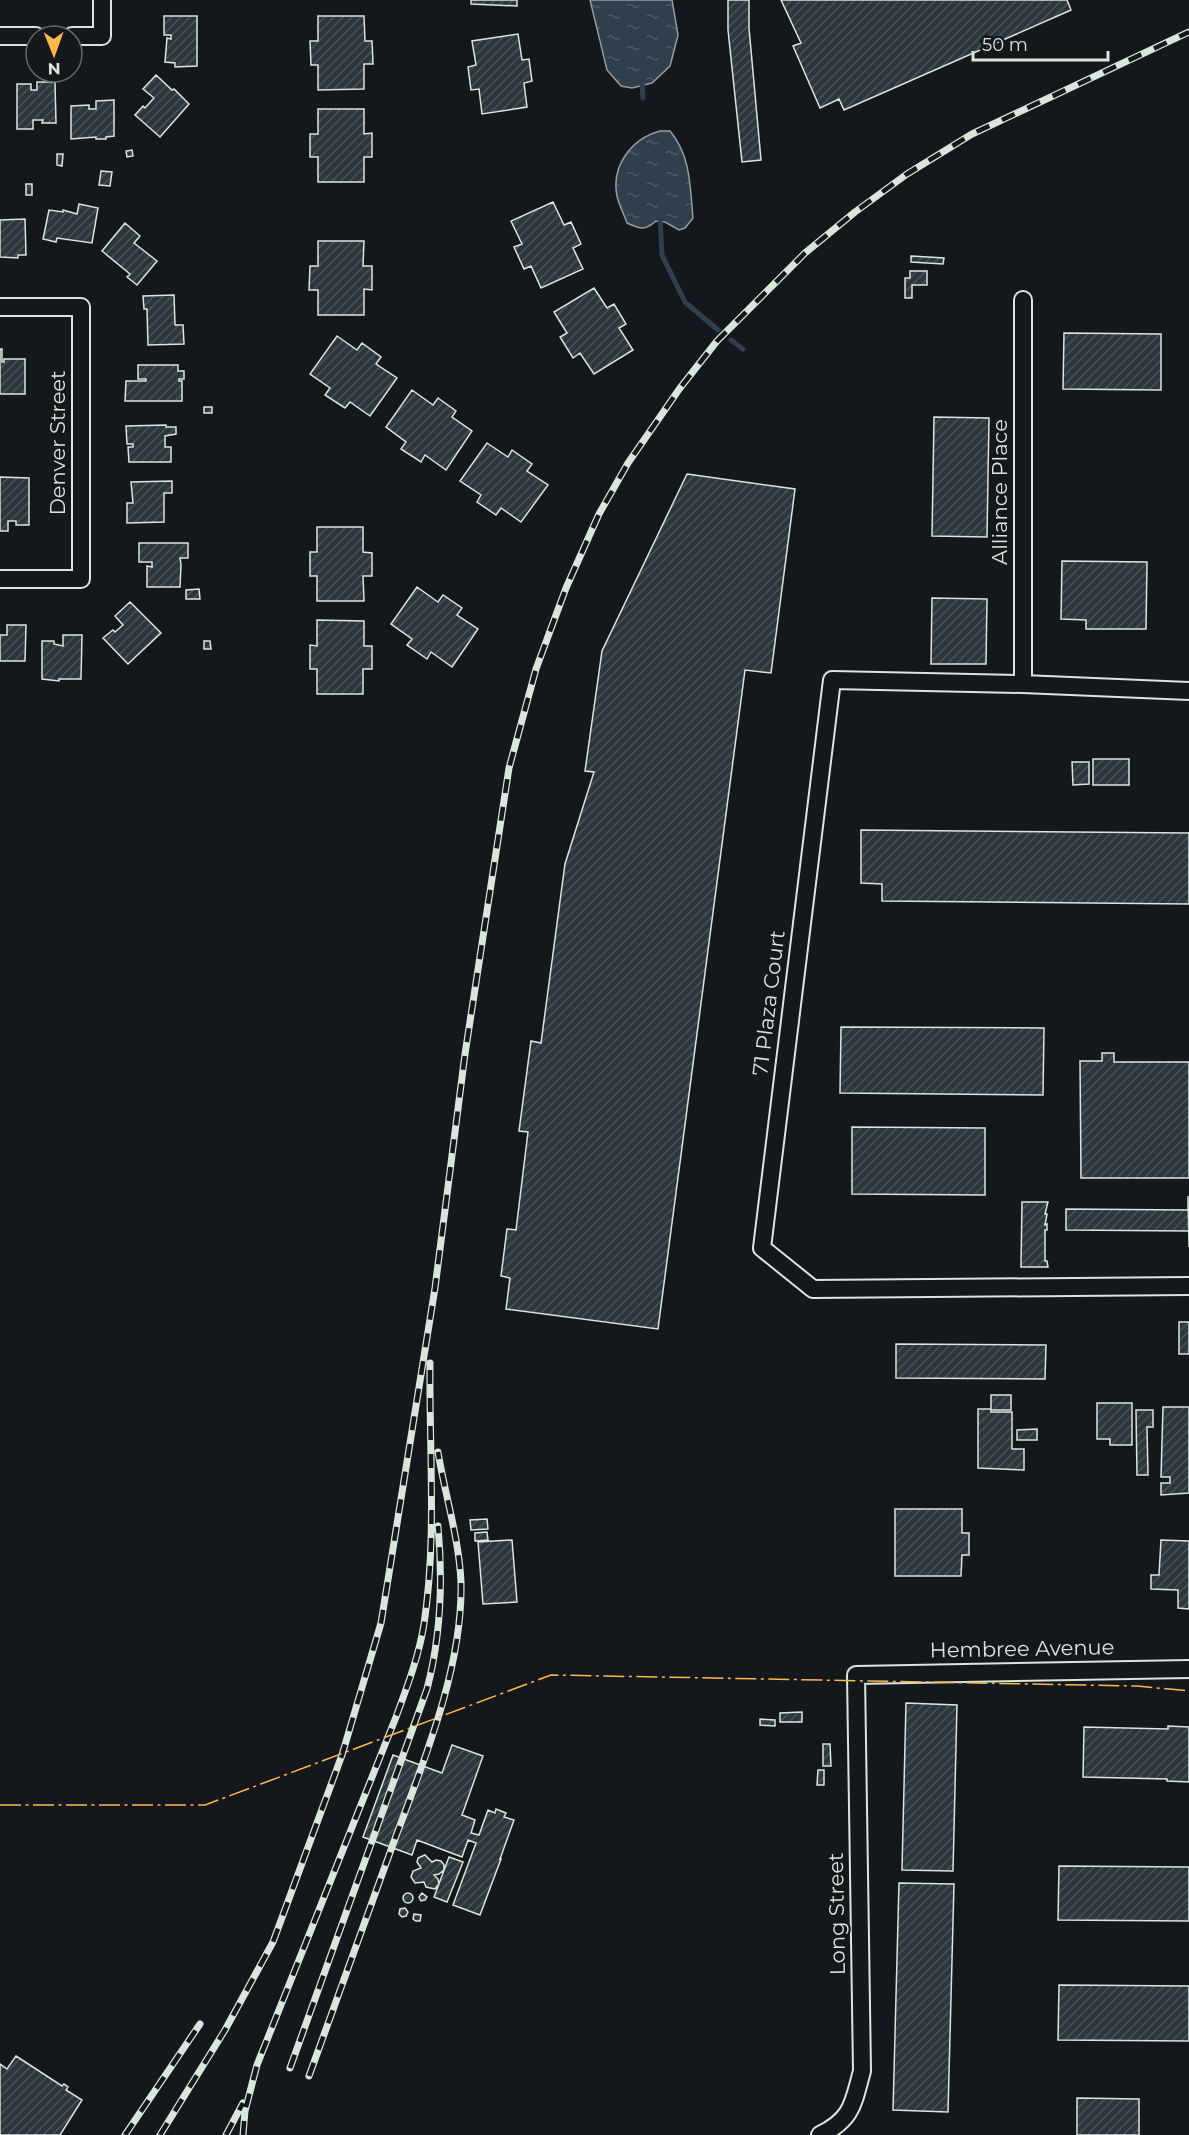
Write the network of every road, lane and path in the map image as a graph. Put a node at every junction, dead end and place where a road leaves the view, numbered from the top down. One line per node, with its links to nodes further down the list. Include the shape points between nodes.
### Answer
1 (102, 0): 4 (street, via 102,36)
2 (0, 36): 3 (street)
3 (24, 36)
4 (84, 36)
5 (1023, 300): 8 (street, Alliance Place)
6 (0, 306): 7 (street, Denver Street, via 81,307 81,579)
7 (0, 579)
8 (1023, 684): 9 (street, 71 Plaza Court); 10 (street, 71 Plaza Court, via 832,680 762,1248 813,1289)
9 (1189, 691)
10 (1189, 1286)
11 (1189, 1669): 12 (street, Hembree Avenue)
12 (856, 1675): 13 (street, Long Street, via 862,2071 852,2108 836,2127)
13 (820, 2135)

